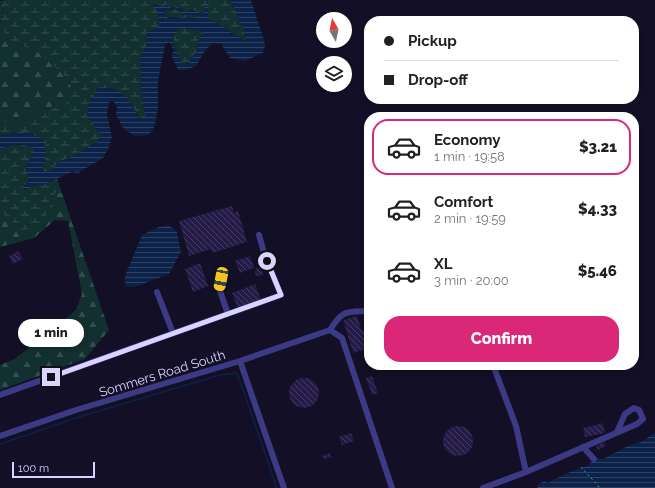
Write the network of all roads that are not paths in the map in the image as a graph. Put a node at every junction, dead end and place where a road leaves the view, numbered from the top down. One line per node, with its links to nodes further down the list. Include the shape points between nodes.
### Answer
1 (259, 235): 5 (street, via 281,295)
2 (223, 270): 5 (street, via 219,288)
3 (157, 292): 7 (street)
4 (364, 311): 6 (street, via 350,311 337,318)
5 (228, 314): 7 (street)
6 (330, 330): 8 (street, Sommers Road South); 17 (street, via 342,338)
7 (173, 333): 10 (street)
8 (240, 361): 12 (street, Sommers Road South, via 76,410); 16 (street)
9 (496, 370): 15 (street, via 516,426)
10 (0, 395)
11 (617, 432): 13 (street)
12 (0, 436)
13 (583, 446): 14 (street); 15 (street)
14 (594, 459)
15 (526, 472): 18 (street)
16 (284, 488)
17 (392, 488)
18 (483, 488)

